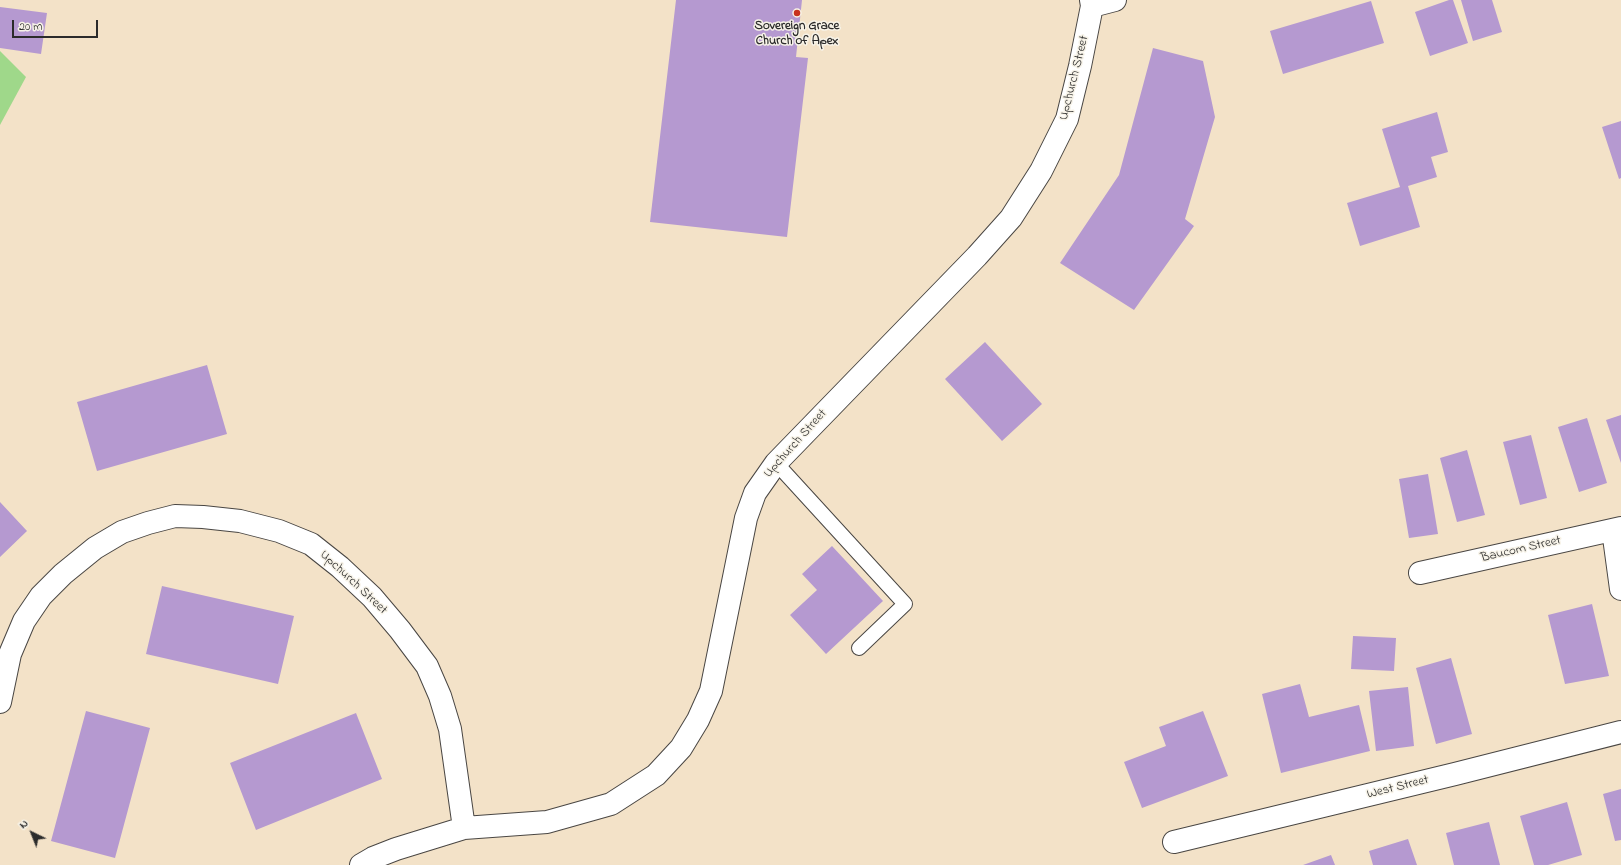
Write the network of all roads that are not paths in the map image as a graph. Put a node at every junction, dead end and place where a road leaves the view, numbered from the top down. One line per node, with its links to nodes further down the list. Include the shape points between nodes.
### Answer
1 (1115, 0): 2 (street)
2 (1092, 3): 3 (street, Upchurch Street, via 1067,118 1041,171 1011,218)
3 (776, 463): 7 (lane, via 905,604); 10 (street, Upchurch Street, via 755,493 746,518 711,691 698,720 681,748 656,775 611,804 547,822)
4 (1617, 529): 5 (street, Baucom Street); 6 (street)
5 (1420, 573)
6 (1621, 589)
7 (859, 648)
8 (0, 702): 10 (street, Upchurch Street, via 10,654 24,621 41,596 95,548 122,532 175,516 240,521 280,531 311,544 340,567 372,597 427,666 450,729)
9 (1621, 732): 11 (street, West Street)
10 (464, 828): 12 (street, Upchurch Street, via 396,849)
11 (1174, 842)
12 (361, 865)

